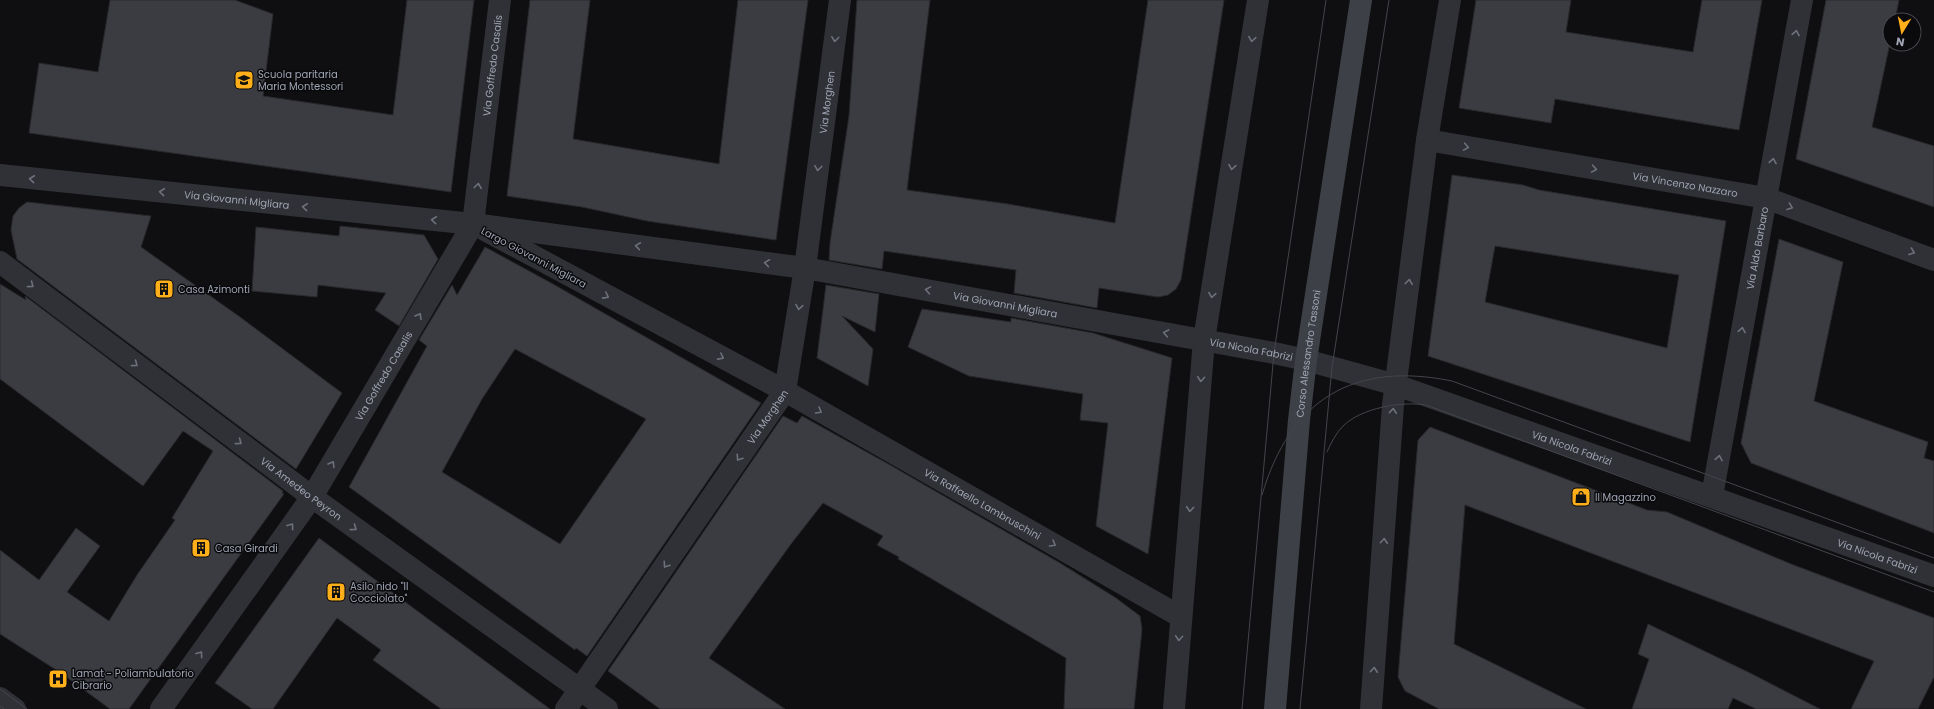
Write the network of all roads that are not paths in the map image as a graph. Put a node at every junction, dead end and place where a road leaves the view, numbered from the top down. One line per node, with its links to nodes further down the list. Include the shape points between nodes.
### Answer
1 (500, 0): 10 (street, Via Goffredo Casalis, one-way to 1)
2 (840, 0): 13 (street, Via Morghen, one-way to 13)
3 (1258, 0): 14 (street, one-way to 14)
4 (1361, 0): 15 (main road, Corso Alessandro Tassoni)
5 (1450, 0): 7 (street)
6 (1802, 0): 9 (street, Via Aldo Barbaro, one-way to 6)
7 (1428, 140): 9 (street, Via Vincenzo Nazzaro, one-way to 9); 16 (street, one-way to 7)
8 (0, 175): 10 (street, Via Giovanni Migliara, one-way to 8)
9 (1766, 198): 11 (street, Via Vincenzo Nazzaro, one-way to 11); 18 (street, Via Aldo Barbaro, one-way to 9)
10 (473, 224): 13 (street, Largo Giovanni Migliara, one-way to 10); 17 (street, Largo Giovanni Migliara, one-way to 17); 19 (street, Via Goffredo Casalis, one-way to 10)
11 (1934, 260)
12 (0, 262): 19 (street, Via Amedeo Peyron, one-way to 19)
13 (805, 268): 14 (street, Via Giovanni Migliara, one-way to 13); 17 (street, Via Morghen, one-way to 17)
14 (1204, 340): 15 (street, Via Nicola Fabrizi); 21 (street, one-way to 21)
15 (1306, 360): 16 (street, Via Nicola Fabrizi); 29 (main road, Corso Alessandro Tassoni)
16 (1396, 385): 18 (street, Via Nicola Fabrizi); 30 (street, one-way to 16)
17 (785, 391): 21 (street, Via Raffaello Lambruschini, one-way to 21); 22 (street, Via Morghen, one-way to 22)
18 (1712, 496): 20 (street, Via Nicola Fabrizi)
19 (312, 497): 22 (street, Via Amedeo Peyron, one-way to 22); 25 (street, Via Goffredo Casalis, one-way to 19)
20 (1934, 576)
21 (1181, 617): 28 (street, one-way to 28)
22 (580, 690): 26 (street, Via Morghen); 27 (street, Via Amedeo Peyron)
23 (0, 698): 24 (street)
24 (15, 709)
25 (161, 709)
26 (566, 709)
27 (607, 709)
28 (1174, 709)
29 (1275, 709)
30 (1371, 709)

